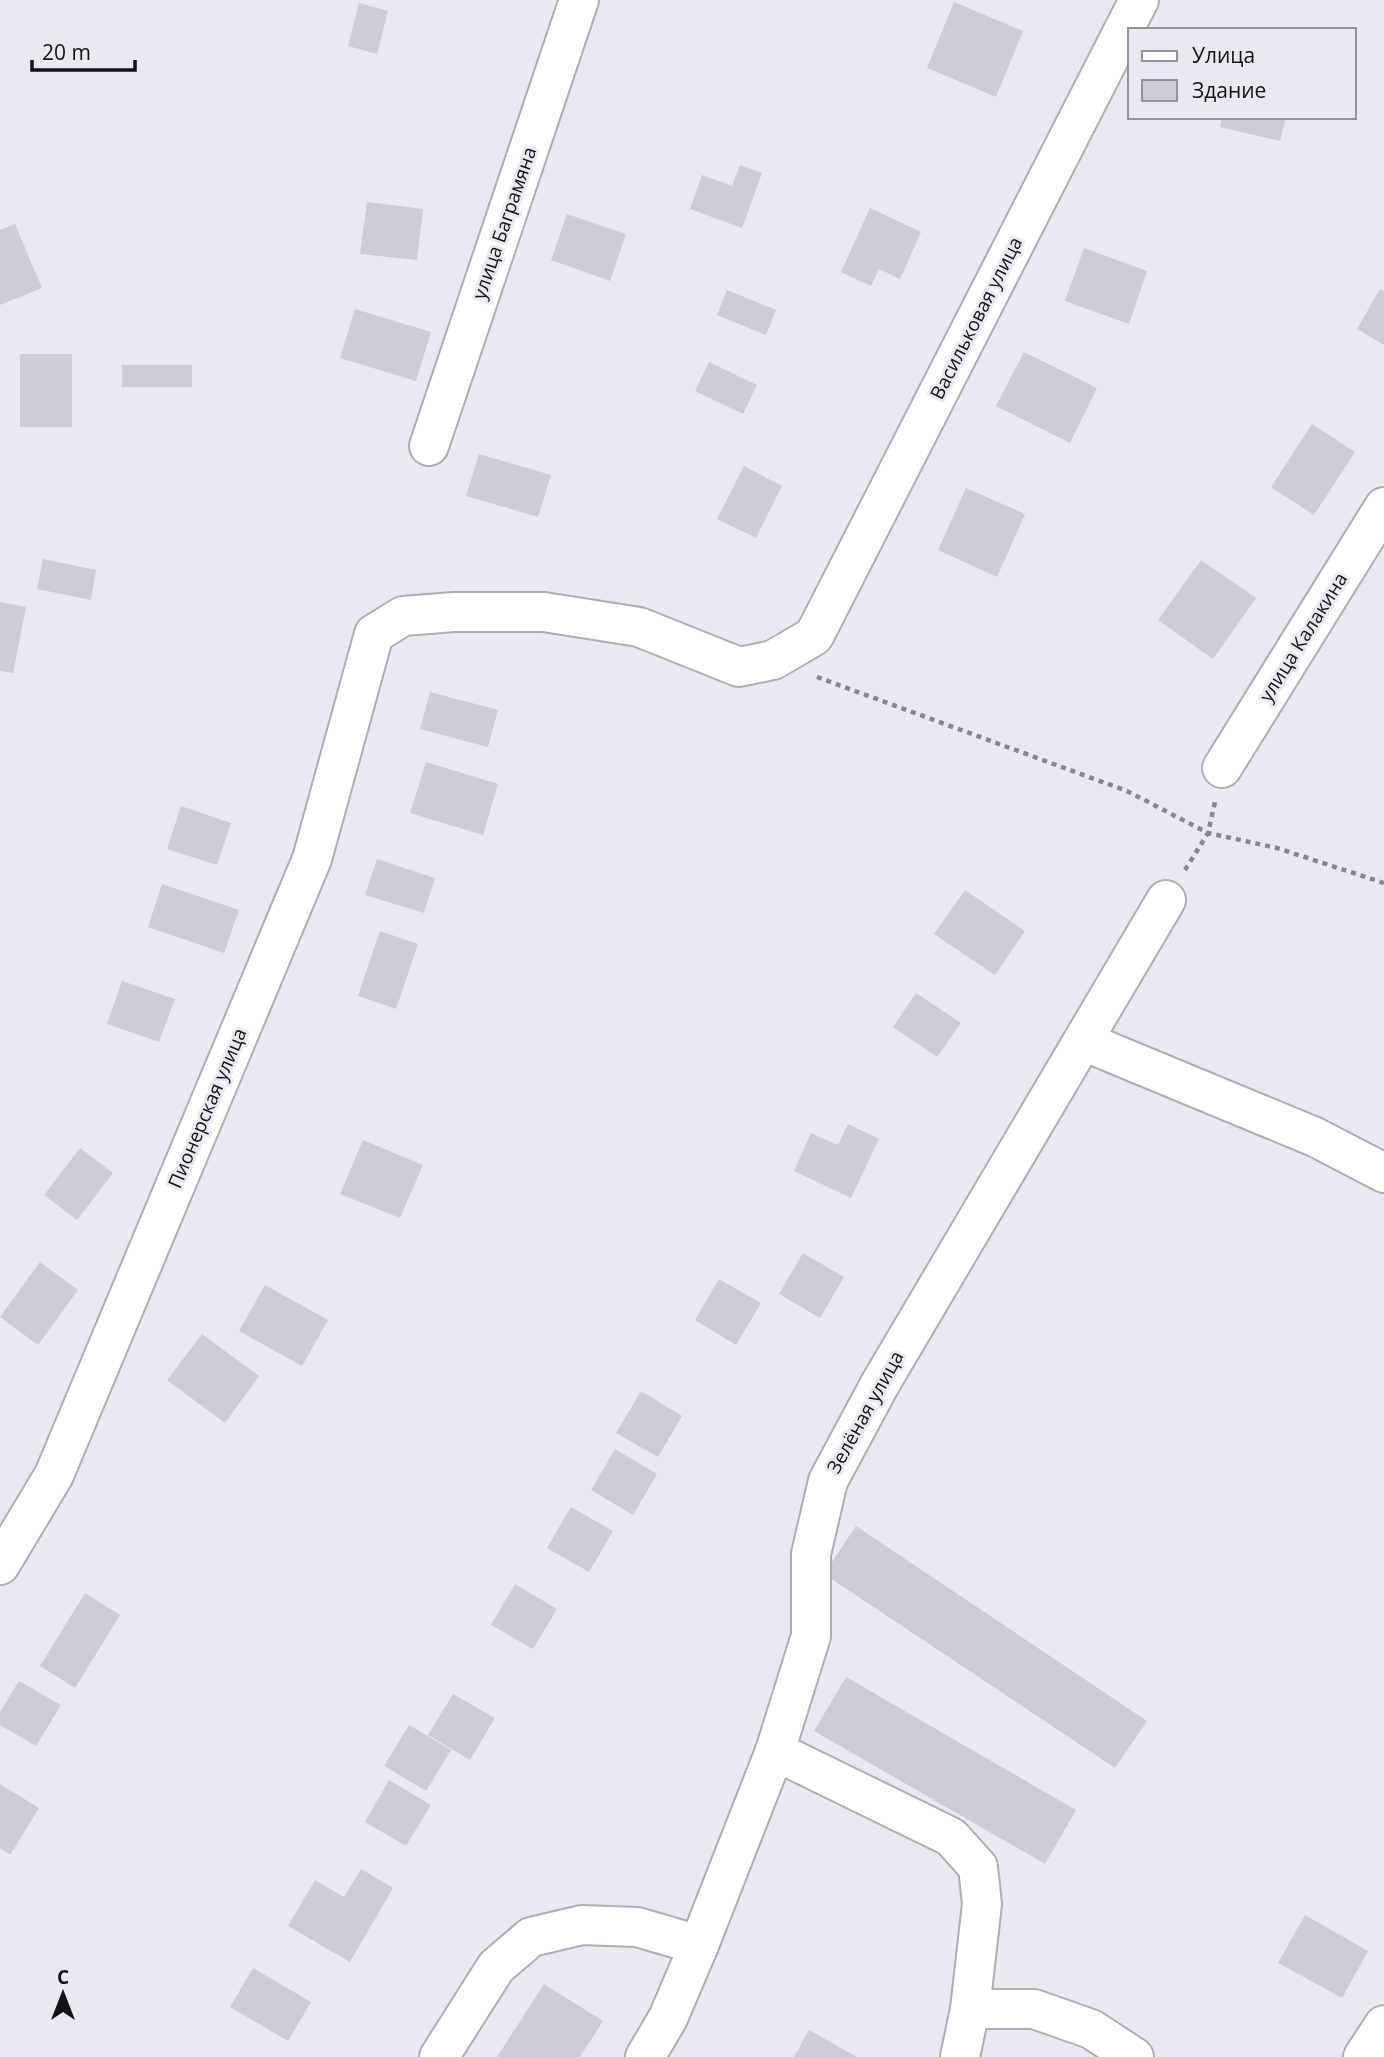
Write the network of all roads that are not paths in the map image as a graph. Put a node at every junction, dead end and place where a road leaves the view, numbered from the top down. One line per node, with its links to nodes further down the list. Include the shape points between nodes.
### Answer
1 (579, 0): 3 (street, улица Баграмяна)
2 (1139, 0): 5 (street, Васильковая улица, via 814,636)
3 (429, 446)
4 (1384, 507): 6 (street, улица Калакина)
5 (773, 660): 10 (street, Пионерская улица, via 739,667 639,627 544,612 403,616 374,634 312,859 54,1475)
6 (1222, 768)
7 (1166, 900): 8 (street, Зелёная улица)
8 (1083, 1041): 9 (street, via 1315,1137); 11 (street, Зелёная улица, via 880,1384 828,1481 811,1554 811,1636)
9 (1384, 1173)
10 (0, 1565)
11 (775, 1752): 12 (street, Зелёная улица); 13 (street, via 951,1837 978,1867 982,1904)
12 (699, 1945): 15 (street, via 637,1927 582,1925 531,1937 496,1967); 16 (street, Зелёная улица, via 668,2018)
13 (970, 2009): 17 (street); 18 (street, via 1034,2009 1091,2029)
14 (1384, 2025): 19 (street)
15 (439, 2057)
16 (645, 2057)
17 (960, 2057)
18 (1134, 2057)
19 (1363, 2057)

